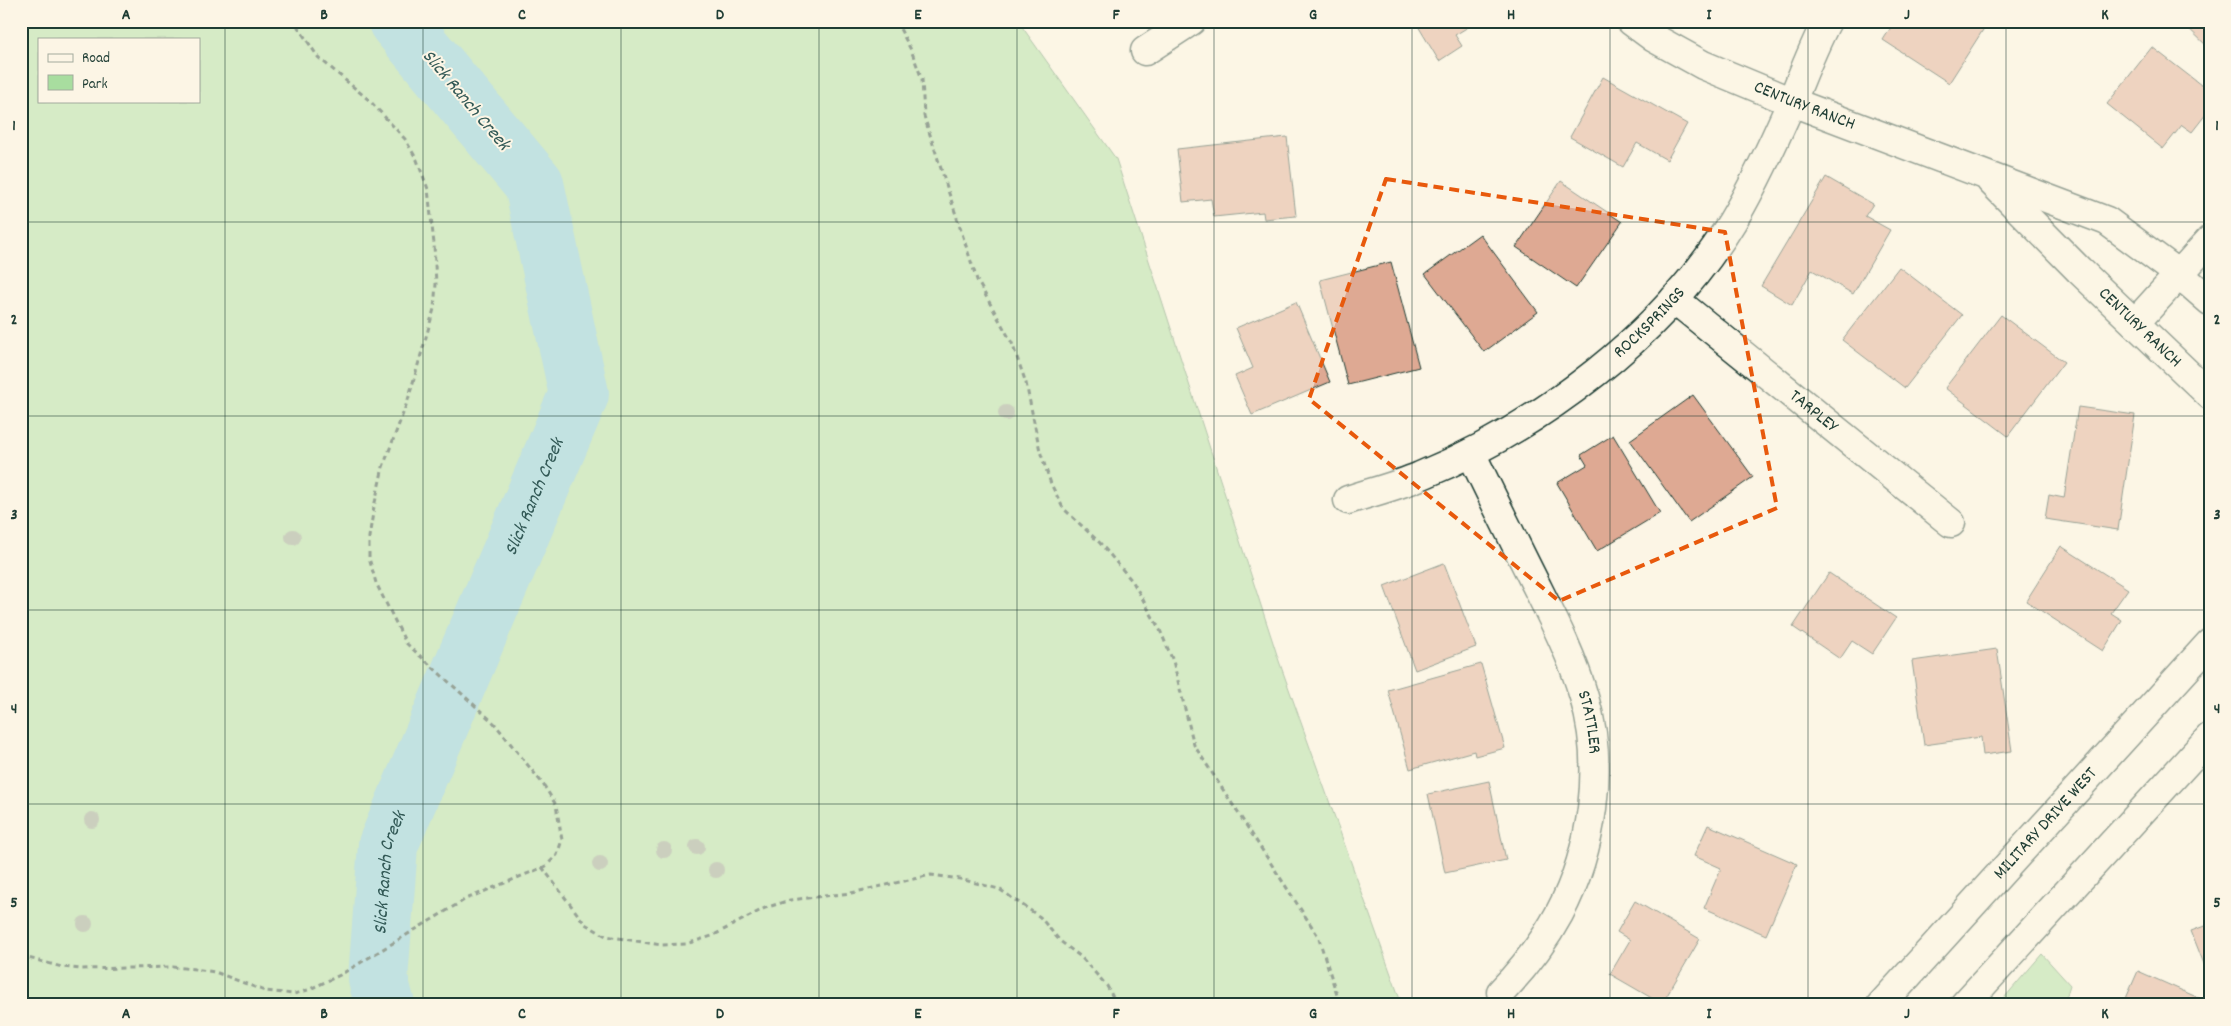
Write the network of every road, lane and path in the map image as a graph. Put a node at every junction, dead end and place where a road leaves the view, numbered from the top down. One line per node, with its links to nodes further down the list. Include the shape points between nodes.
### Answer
1 (294, 21): 20 (path, via 318,57 370,101 405,139 428,188 436,284 434,309 408,400 383,467 369,537 369,558 376,583 406,643 494,723 556,805 562,840 557,855)
2 (896, 21): 24 (path, via 922,79 924,116 977,280 1012,343 1026,383 1040,451 1051,484 1063,508 1100,542 1132,582 1160,630 1173,661 1194,745 1318,936)
3 (1191, 21): 6 (street)
4 (1631, 21): 7 (street, CENTURY RANCH, via 1654,38 1704,65)
5 (1827, 21): 7 (street, ROCKSPRINGS)
6 (1145, 51)
7 (1792, 102): 8 (street, CENTURY RANCH); 11 (street, ROCKSPRINGS, via 1731,223)
8 (1984, 174): 10 (street, CENTURY RANCH, via 2107,221); 13 (street, CENTURY RANCH)
9 (2210, 240): 10 (street)
10 (2179, 274): 12 (street, CENTURY RANCH); 13 (street)
11 (1674, 299): 15 (street, ROCKSPRINGS, via 1592,376 1515,428); 17 (street, TARPLEY)
12 (2210, 301)
13 (2135, 323): 14 (street, CENTURY RANCH)
14 (2210, 395)
15 (1471, 453): 16 (street, ROCKSPRINGS, via 1419,476); 22 (street, STATTLER, via 1562,637 1584,697 1594,760 1590,824 1572,885 1559,914 1524,968)
16 (1348, 500)
17 (1951, 523)
18 (2210, 643): 25 (street, MILITARY DRIVE WEST)
19 (2210, 737): 26 (street)
20 (542, 867): 21 (path, via 466,899 340,975 308,990 281,994 248,986 215,972 195,969 81,969); 23 (path, via 585,924 606,936 661,945 686,944 712,936 765,908 790,900 852,893 931,875 960,878 999,890 1040,917 1107,986)
21 (21, 956)
22 (1501, 992)
23 (1117, 1005)
24 (1343, 1005)
25 (1880, 1005)
26 (1964, 1005)

